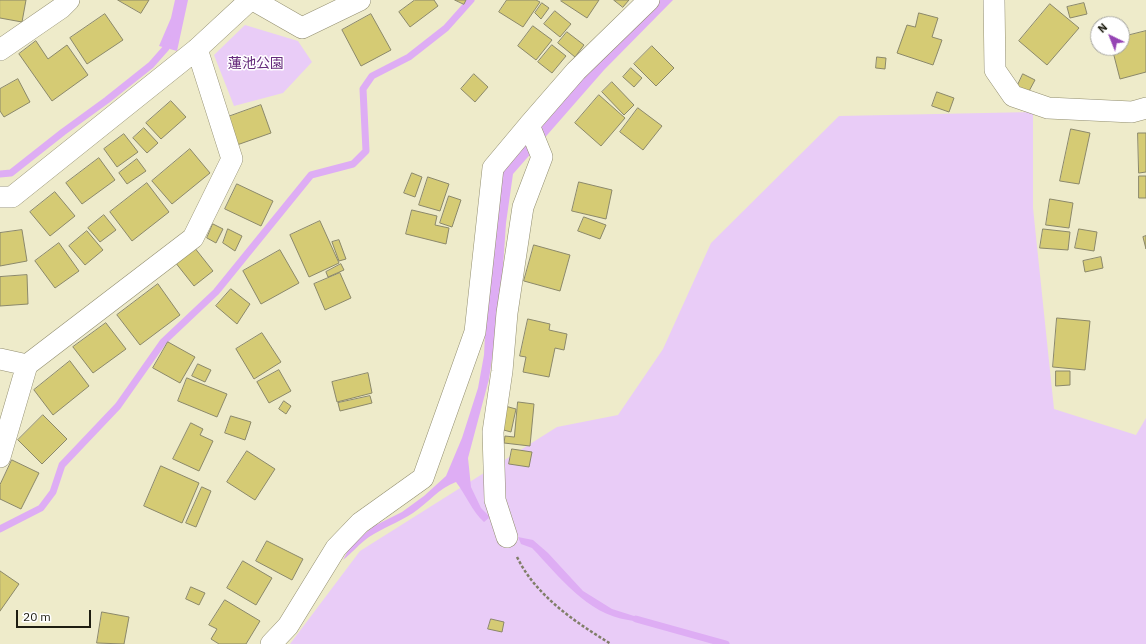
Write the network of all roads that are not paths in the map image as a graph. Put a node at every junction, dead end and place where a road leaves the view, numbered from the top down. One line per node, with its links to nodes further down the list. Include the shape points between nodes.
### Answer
1 (69, 0): 8 (street)
2 (250, 0): 7 (street)
3 (253, 0): 4 (street, via 302,28)
4 (360, 0)
5 (649, 0): 10 (street, via 576,71)
6 (994, 0): 9 (street, via 995,70 1013,96 1048,108 1132,112)
7 (197, 49): 11 (street, via 12,197); 13 (street, via 232,159 193,238)
8 (0, 50)
9 (1146, 108)
10 (529, 126): 15 (street, via 542,157 523,207 493,432 495,500); 16 (street, via 493,168 475,332 424,478 360,523 336,548 288,626)
11 (0, 197)
12 (0, 359): 13 (street)
13 (27, 365): 14 (street)
14 (0, 457)
15 (507, 537)
16 (271, 644)

